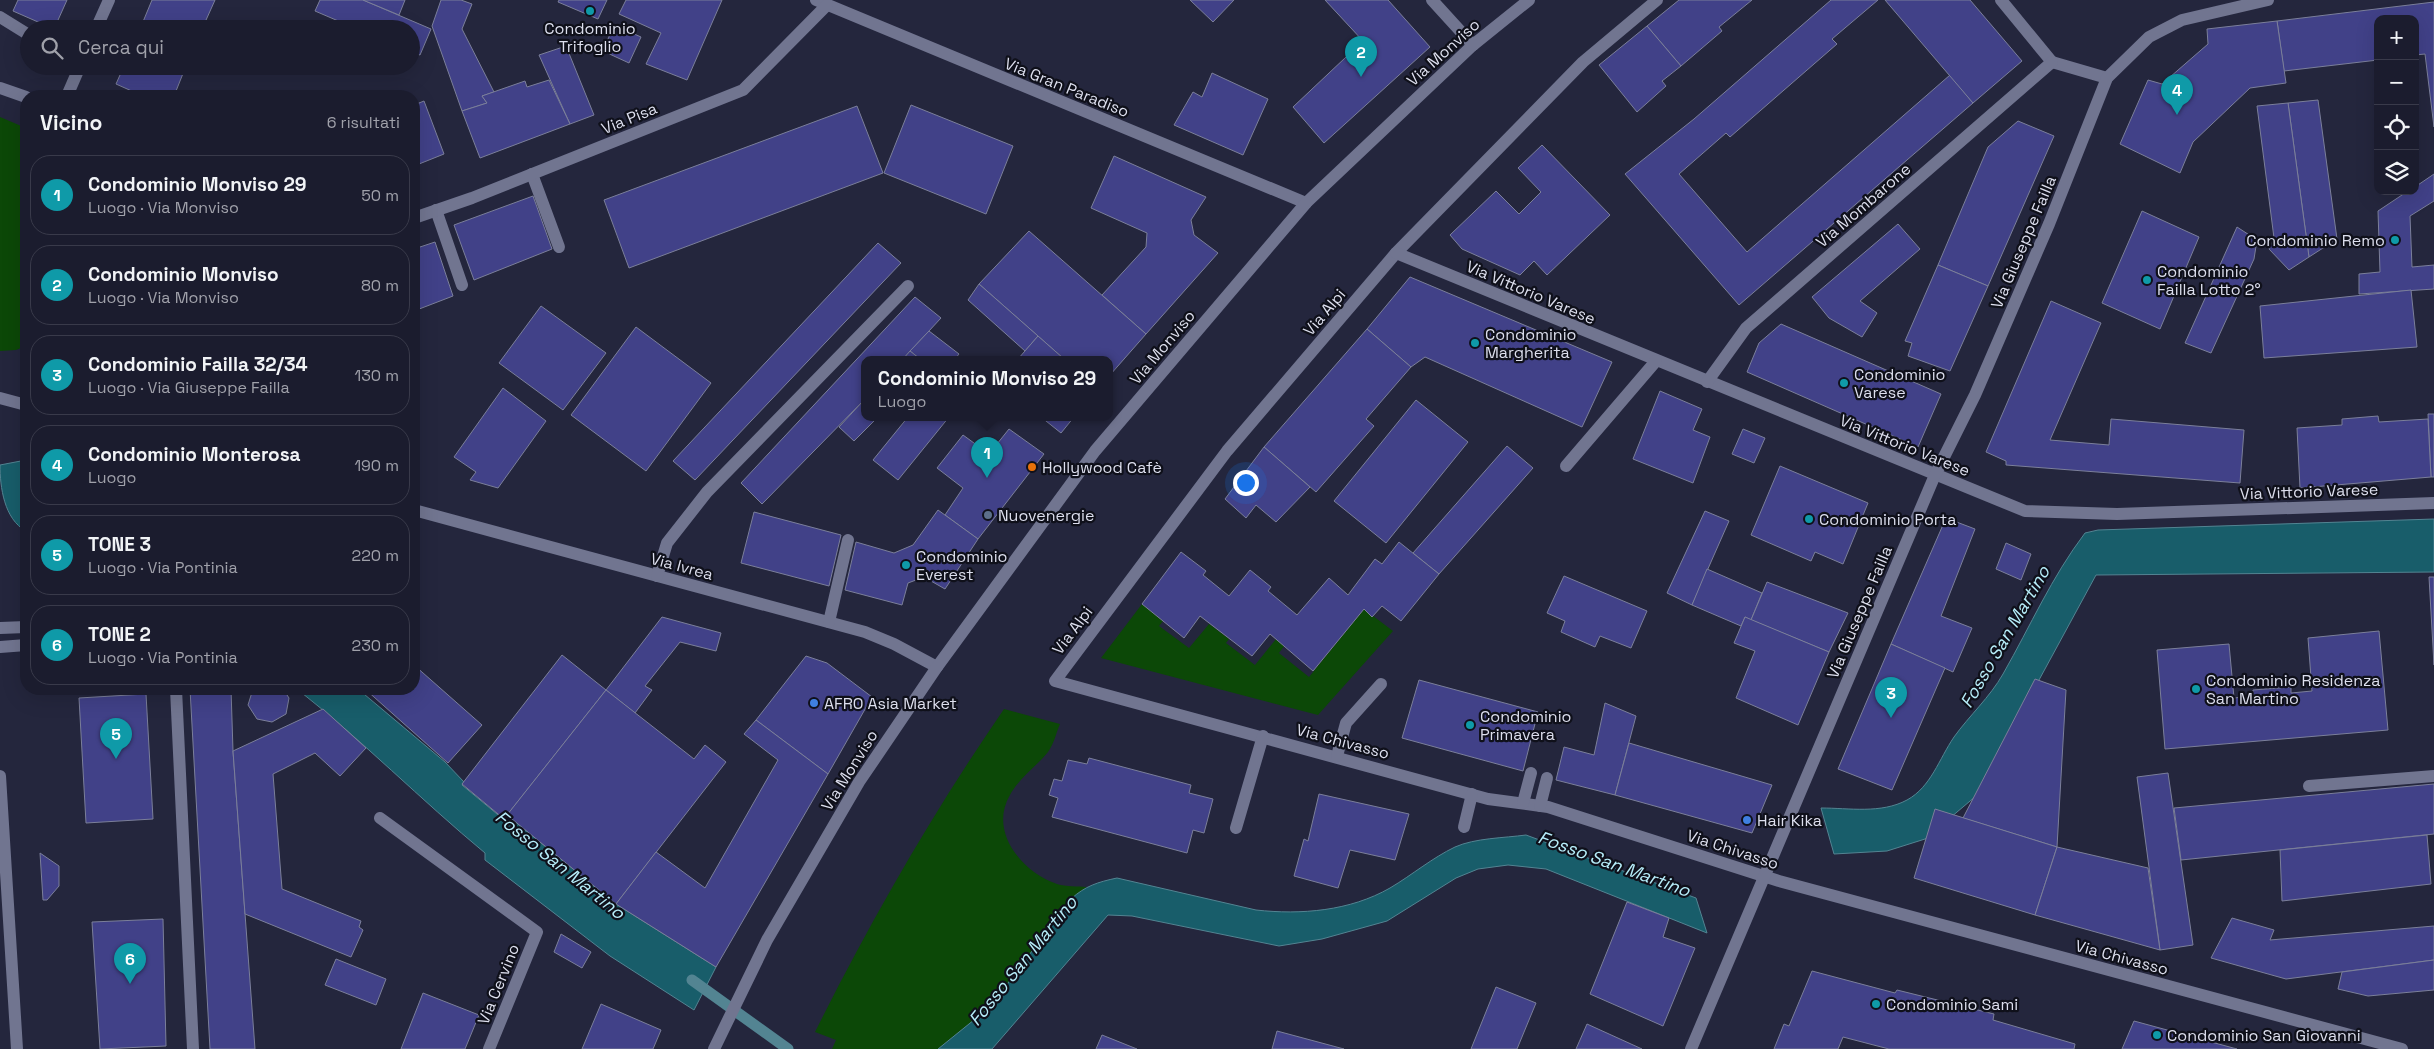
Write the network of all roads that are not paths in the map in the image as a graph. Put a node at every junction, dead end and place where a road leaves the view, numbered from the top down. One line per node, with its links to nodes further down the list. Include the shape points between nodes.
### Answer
1 (109, 0): 9 (street)
2 (1432, 0): 11 (street)
3 (1529, 0): 11 (street, Via Monviso)
4 (1657, 0): 23 (street, Via Alpi, via 1583,62)
5 (2000, 0): 12 (street)
6 (2268, 0): 14 (street, via 2182,20 2149,37)
7 (822, 2): 18 (street, Via Pisa, via 743,90); 19 (street, Via Gran Paradiso)
8 (0, 17): 10 (street)
9 (100, 20)
10 (20, 29)
11 (1473, 45): 19 (street, Via Monviso)
12 (2052, 62): 14 (street); 27 (street, Via Mombarone, via 1746,328)
13 (76, 75): 16 (street)
14 (2107, 78): 31 (street, Via Giuseppe Failla, via 2046,233 1975,395)
15 (0, 88): 17 (street)
16 (70, 90)
17 (20, 95)
18 (532, 174): 20 (street, Via Pisa); 22 (street)
19 (1306, 203): 41 (street, Via Monviso, via 1095,451)
20 (436, 210): 21 (street, Via Pisa); 24 (street)
21 (420, 216)
22 (558, 247)
23 (1396, 253): 26 (street, Via Vittorio Varese); 42 (street, Via Alpi, via 1227,451)
24 (462, 285)
25 (908, 286): 35 (street, via 707,492 667,543)
26 (1656, 361): 27 (street, Via Vittorio Varese); 30 (street)
27 (1708, 382): 31 (street, Via Vittorio Varese)
28 (0, 398): 29 (street)
29 (20, 403)
30 (1566, 466)
31 (1935, 475): 32 (street, Via Vittorio Varese, via 2025,511 2118,514); 58 (street, Via Giuseppe Failla)
32 (2434, 503)
33 (420, 512): 35 (street, Via Ivrea)
34 (848, 540): 36 (street)
35 (657, 576): 36 (street, Via Ivrea)
36 (829, 622): 41 (street, Via Ivrea, via 887,641)
37 (20, 626): 38 (street)
38 (0, 628)
39 (20, 645): 40 (street)
40 (0, 647)
41 (937, 667): 62 (street, Via Monviso, via 859,782 767,940)
42 (1055, 681): 45 (street, Via Chivasso)
43 (1381, 684): 46 (street, via 1346,723)
44 (176, 695): 60 (street)
45 (1263, 736): 46 (street, Via Chivasso); 57 (street)
46 (1336, 756): 52 (street, Via Chivasso)
47 (1531, 773): 53 (street)
48 (0, 776): 59 (street)
49 (2434, 776): 51 (street)
50 (1548, 778): 54 (street)
51 (2308, 786)
52 (1472, 794): 53 (street, Via Chivasso); 56 (street)
53 (1523, 803): 54 (street, Via Chivasso)
54 (1540, 806): 58 (street, Via Chivasso)
55 (380, 818): 61 (street, Via Cervino, via 537,932)
56 (1464, 827)
57 (1236, 828)
58 (1765, 877): 63 (street, Via Giuseppe Failla); 64 (street, Via Chivasso)
59 (17, 1049)
60 (193, 1049)
61 (489, 1049)
62 (714, 1049)
63 (1691, 1049)
64 (2402, 1049)

